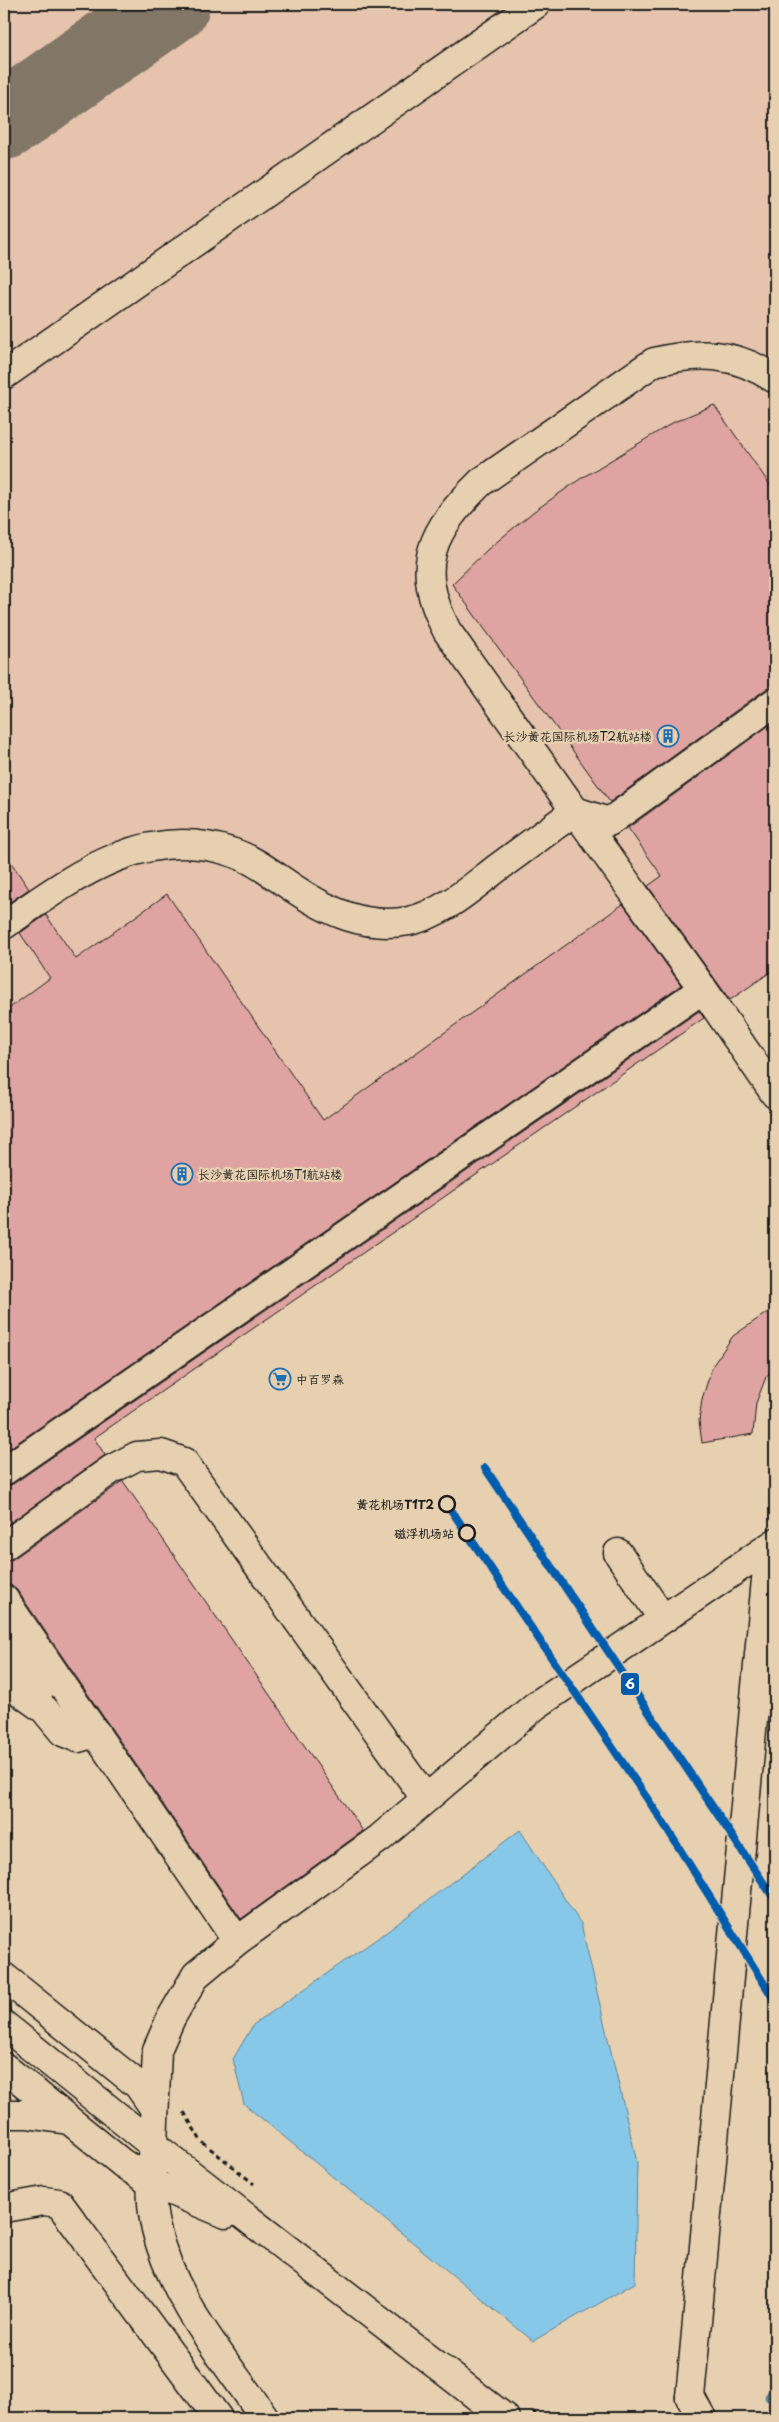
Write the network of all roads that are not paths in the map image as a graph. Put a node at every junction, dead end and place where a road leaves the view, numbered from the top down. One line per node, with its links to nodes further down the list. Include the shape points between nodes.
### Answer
1 (536, 4): 2 (main road)
2 (4, 375)
3 (775, 380): 5 (main road, via 760,369 738,360 713,355 682,355 654,362 481,482 443,525 432,552 428,581 434,606 447,631)
4 (775, 702): 5 (main road, via 609,822)
5 (575, 811): 6 (main road, via 456,899 432,913 410,920 384,924 337,914 254,862 231,852 186,844 140,850 96,865); 7 (main road)
6 (4, 925)
7 (703, 989): 8 (main road); 9 (main road)
8 (775, 1094)
9 (4, 1471)
10 (772, 1545): 14 (main road); 31 (main road)
11 (4, 1546): 19 (main road, via 112,1469 137,1456 161,1454 184,1462)
12 (618, 1553): 14 (main road)
13 (4, 1599): 18 (main road)
14 (663, 1619): 19 (main road, via 535,1706)
15 (4, 1641): 17 (main road, via 17,1653 35,1681)
16 (4, 1669): 17 (main road, via 20,1692)
17 (44, 1709): 18 (main road, via 63,1732 78,1738)
18 (96, 1733): 20 (main road)
19 (426, 1799): 20 (main road, via 380,1838)
20 (237, 1941): 24 (main road, via 196,1975 171,2018 157,2050)
21 (4, 1977): 24 (main road, via 138,2085)
22 (4, 2025): 27 (main road)
23 (4, 2067): 26 (main road)
24 (154, 2108): 27 (main road)
25 (4, 2114): 26 (main road)
26 (70, 2121): 28 (main road)
27 (153, 2145): 28 (main road); 30 (main road)
28 (152, 2183): 30 (main road); 34 (main road, via 155,2228 170,2271 191,2312)
29 (4, 2208): 33 (main road, via 44,2201 59,2203)
30 (260, 2228): 32 (main road)
31 (696, 2408)
32 (500, 2413)
33 (218, 2418)
34 (265, 2418)

